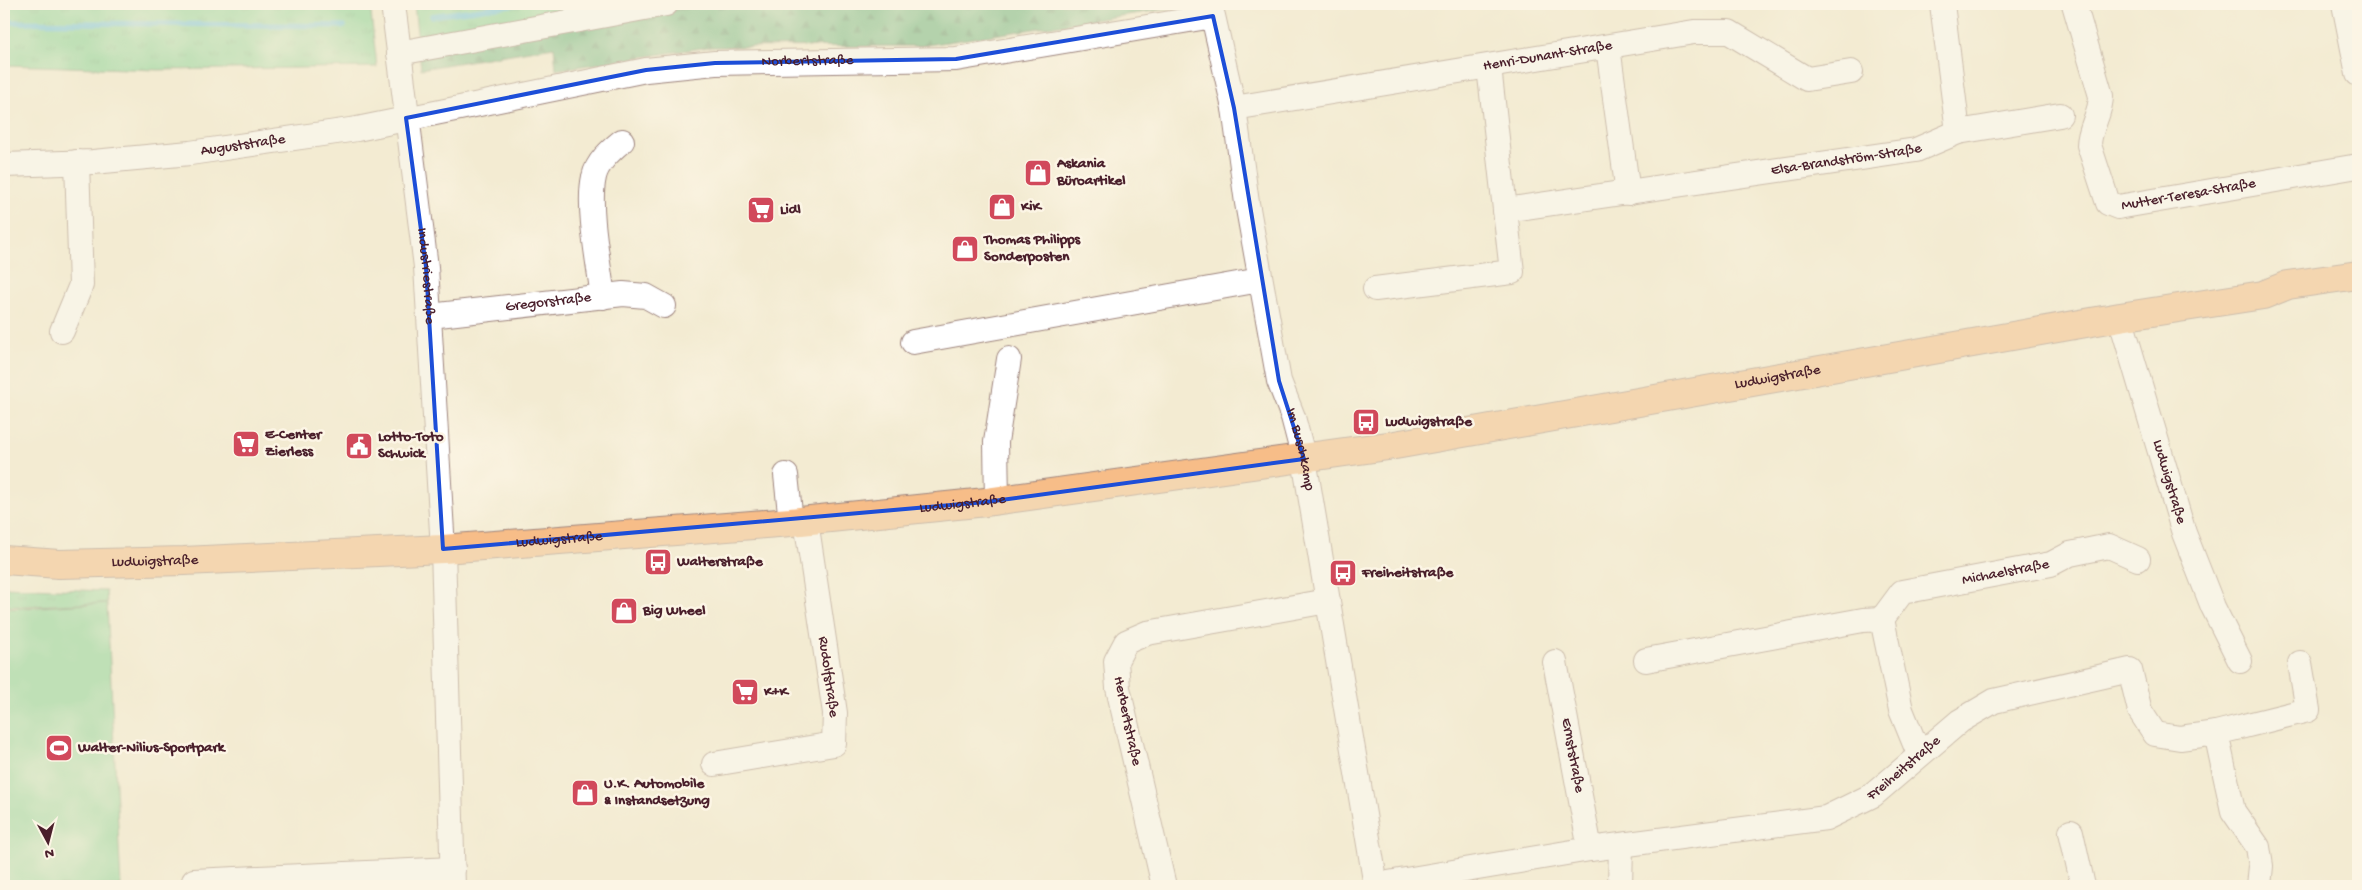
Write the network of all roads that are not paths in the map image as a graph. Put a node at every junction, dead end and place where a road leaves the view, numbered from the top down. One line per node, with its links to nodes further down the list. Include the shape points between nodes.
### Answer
1 (393, 4): 8 (street, Industriestraße)
2 (666, 4): 8 (street)
3 (1942, 4): 15 (street)
4 (2074, 4): 19 (street, Mutter-Teresa-Straße, via 2100,96 2101,107 2089,145 2108,203 2118,207)
5 (2344, 4): 11 (street)
6 (1213, 16): 12 (street, Im Buschkamp); 14 (street, Norbertstraße, via 956,59 715,63 646,70)
7 (1608, 47): 9 (street, Henri-Dunant-Straße); 10 (street, Henri-Dunant-Straße, via 1694,32 1729,32 1808,79); 20 (street)
8 (398, 53): 14 (street, Industriestraße)
9 (1489, 67): 12 (street, Henri-Dunant-Straße); 21 (street)
10 (1851, 72)
11 (2358, 74)
12 (1234, 108): 23 (street, Im Buschkamp)
13 (2060, 116): 15 (street, Elsa-Brandström-Straße)
14 (406, 118): 17 (street, Auguststraße, via 356,129 190,153); 29 (street, Industriestraße)
15 (1958, 132): 20 (street, Elsa-Brandström-Straße, via 1916,150)
16 (622, 141): 27 (street, via 607,153 594,177 593,218)
17 (78, 162): 18 (street, Auguststraße); 31 (street, via 81,285)
18 (4, 165)
19 (2358, 166)
20 (1628, 193): 21 (street, Elsa-Brandström-Straße)
21 (1505, 210): 24 (street, via 1512,272)
22 (2358, 275): 26 (main road, Ludwigstraße, via 2288,286)
23 (1260, 280): 32 (street); 34 (street, Im Buschkamp, via 1279,381 1293,416)
24 (1376, 289)
25 (2358, 291): 26 (main road, Ludwigstraße, via 2291,299)
26 (2263, 295): 30 (main road, Ludwigstraße)
27 (603, 297): 28 (street, Gregorstraße, via 623,294 646,296); 29 (street, Gregorstraße)
28 (664, 306)
29 (430, 316): 38 (street, Industriestraße)
30 (2120, 317): 34 (main road, Ludwigstraße); 44 (street, Ludwigstraße, via 2184,534 2213,606)
31 (62, 332)
32 (914, 342)
33 (1009, 359): 36 (street, via 996,442)
34 (1304, 459): 36 (main road, Ludwigstraße); 41 (street, Im Buschkamp)
35 (786, 475): 37 (street)
36 (997, 501): 37 (main road, Ludwigstraße)
37 (798, 521): 38 (main road, Ludwigstraße); 49 (street, Rudolfstraße, via 835,713 834,744)
38 (443, 549): 40 (main road, Ludwigstraße, via 184,562 58,564); 53 (street)
39 (2138, 559): 42 (street, Michaelstraße, via 2109,546 2070,554 2051,564 1902,592)
40 (4, 560)
41 (1328, 601): 55 (street, Herbertstraße, via 1147,633 1126,642 1116,662 1118,688); 56 (street, Im Buschkamp)
42 (1882, 620): 43 (street, via 1863,620); 48 (street, via 1901,710)
43 (1646, 660)
44 (2240, 660)
45 (1555, 662): 52 (street, Ernststraße)
46 (2300, 663): 47 (street, via 2308,710)
47 (2216, 733): 48 (street, Freiheitstraße, via 2180,738 2155,734 2140,711 2130,670 1994,701 1960,722); 59 (street, via 2234,811 2258,847 2261,866)
48 (1920, 754): 51 (street, Freiheitstraße, via 1873,795 1826,818)
49 (714, 764)
50 (2071, 832): 58 (street)
51 (1621, 846): 52 (street, Freiheitstraße); 57 (street)
52 (1590, 850): 56 (street, Freiheitstraße)
53 (453, 878): 54 (street)
54 (194, 881)
55 (1164, 886)
56 (1376, 886)
57 (1620, 886)
58 (2083, 886)
59 (2259, 886)

